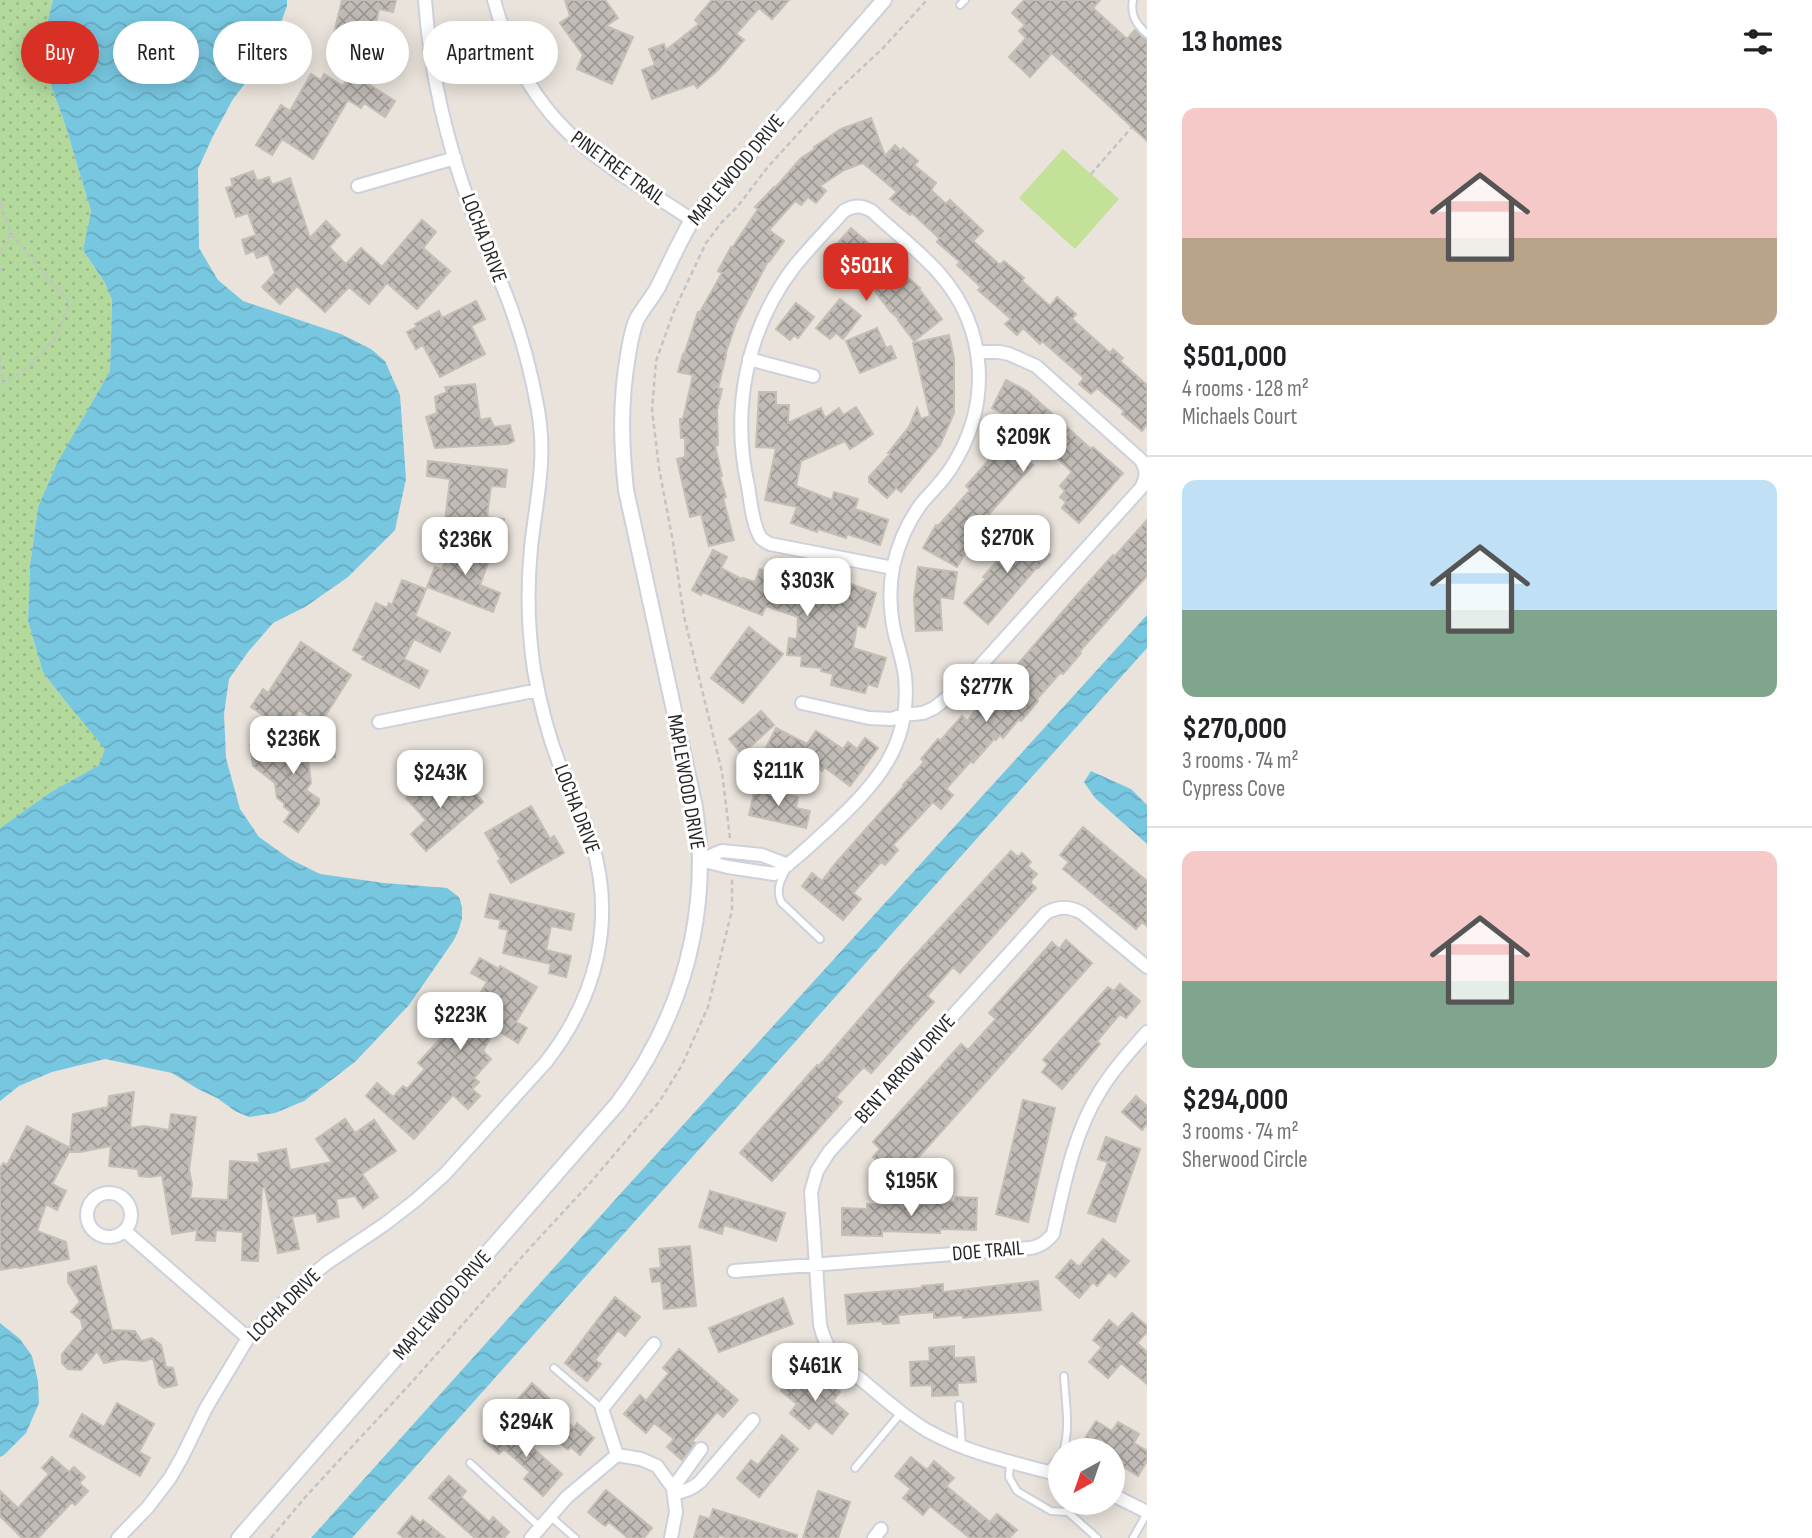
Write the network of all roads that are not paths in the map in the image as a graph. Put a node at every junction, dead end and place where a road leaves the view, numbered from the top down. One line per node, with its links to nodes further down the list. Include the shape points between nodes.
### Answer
1 (425, 0): 6 (street, LOCHA DRIVE, via 433,65)
2 (494, 0): 8 (street, PINETREE TRAIL, via 514,57 550,113 598,158)
3 (884, 0): 8 (street, MAPLEWOOD DRIVE)
4 (1133, 0): 5 (lane, via 1134,17)
5 (1147, 33)
6 (455, 158): 7 (street); 13 (street, LOCHA DRIVE, via 511,307 538,411 541,476 528,587)
7 (358, 186)
8 (692, 220): 17 (street, MAPLEWOOD DRIVE, via 657,290 636,320 623,385 621,424 628,503 695,807)
9 (977, 352): 10 (street, via 964,310 939,273 872,211 852,206 782,284); 12 (street, via 979,387 970,431 949,471 908,525); 15 (street, via 1009,354 1037,366 1141,460 1146,479 961,687 934,708)
10 (749, 359): 11 (street); 12 (street, via 741,437 744,469 762,538 770,544)
11 (813, 376)
12 (893, 568): 15 (street, via 891,600 905,677)
13 (538, 690): 16 (street); 25 (street, LOCHA DRIVE, via 548,732 590,836 600,876 602,927 581,1007 546,1062 444,1174 385,1224 306,1280)
14 (802, 703): 15 (street, via 869,718)
15 (903, 715): 18 (street, via 896,744 874,783)
16 (379, 722)
17 (700, 860): 18 (street, via 774,874); 48 (street, MAPLEWOOD DRIVE, via 694,938 684,976 660,1037 633,1082)
18 (788, 865): 19 (lane, via 777,894 780,902)
19 (820, 939)
20 (1147, 967): 23 (street, BENT ARROW DRIVE, via 1073,908 1046,913 822,1161 811,1192)
21 (1147, 1032): 23 (street, DOE TRAIL, via 1119,1063 1090,1108 1070,1158 1053,1234 1040,1246)
22 (125, 1231): 25 (street)
23 (816, 1264): 24 (street, DOE TRAIL); 31 (street, BENT ARROW DRIVE, via 820,1325 833,1356)
24 (734, 1271)
25 (248, 1338): 47 (street, LOCHA DRIVE, via 170,1478)
26 (653, 1344): 30 (street)
27 (554, 1368): 30 (lane)
28 (1064, 1376): 33 (lane)
29 (959, 1405): 34 (lane)
30 (602, 1409): 36 (street)
31 (901, 1413): 34 (street, BENT ARROW DRIVE); 39 (lane)
32 (753, 1420): 42 (street, via 701,1482 682,1493)
33 (1066, 1438)
34 (962, 1447): 37 (street, BENT ARROW DRIVE)
35 (701, 1449): 42 (street)
36 (617, 1455): 42 (street, via 657,1466); 45 (street)
37 (1010, 1462): 41 (street, BENT ARROW DRIVE); 52 (lane, via 1009,1477 1017,1491 1051,1511 1068,1512)
38 (470, 1463): 46 (lane)
39 (855, 1468)
40 (1048, 1470): 41 (lane)
41 (1046, 1472)
42 (674, 1490): 51 (street)
43 (1125, 1501): 44 (street)
44 (1147, 1512): 53 (lane)
45 (550, 1516): 46 (street); 50 (lane)
46 (540, 1527): 49 (street)
47 (118, 1538)
48 (239, 1538)
49 (531, 1538)
50 (575, 1538)
51 (671, 1538)
52 (1097, 1538)
53 (1133, 1538)

